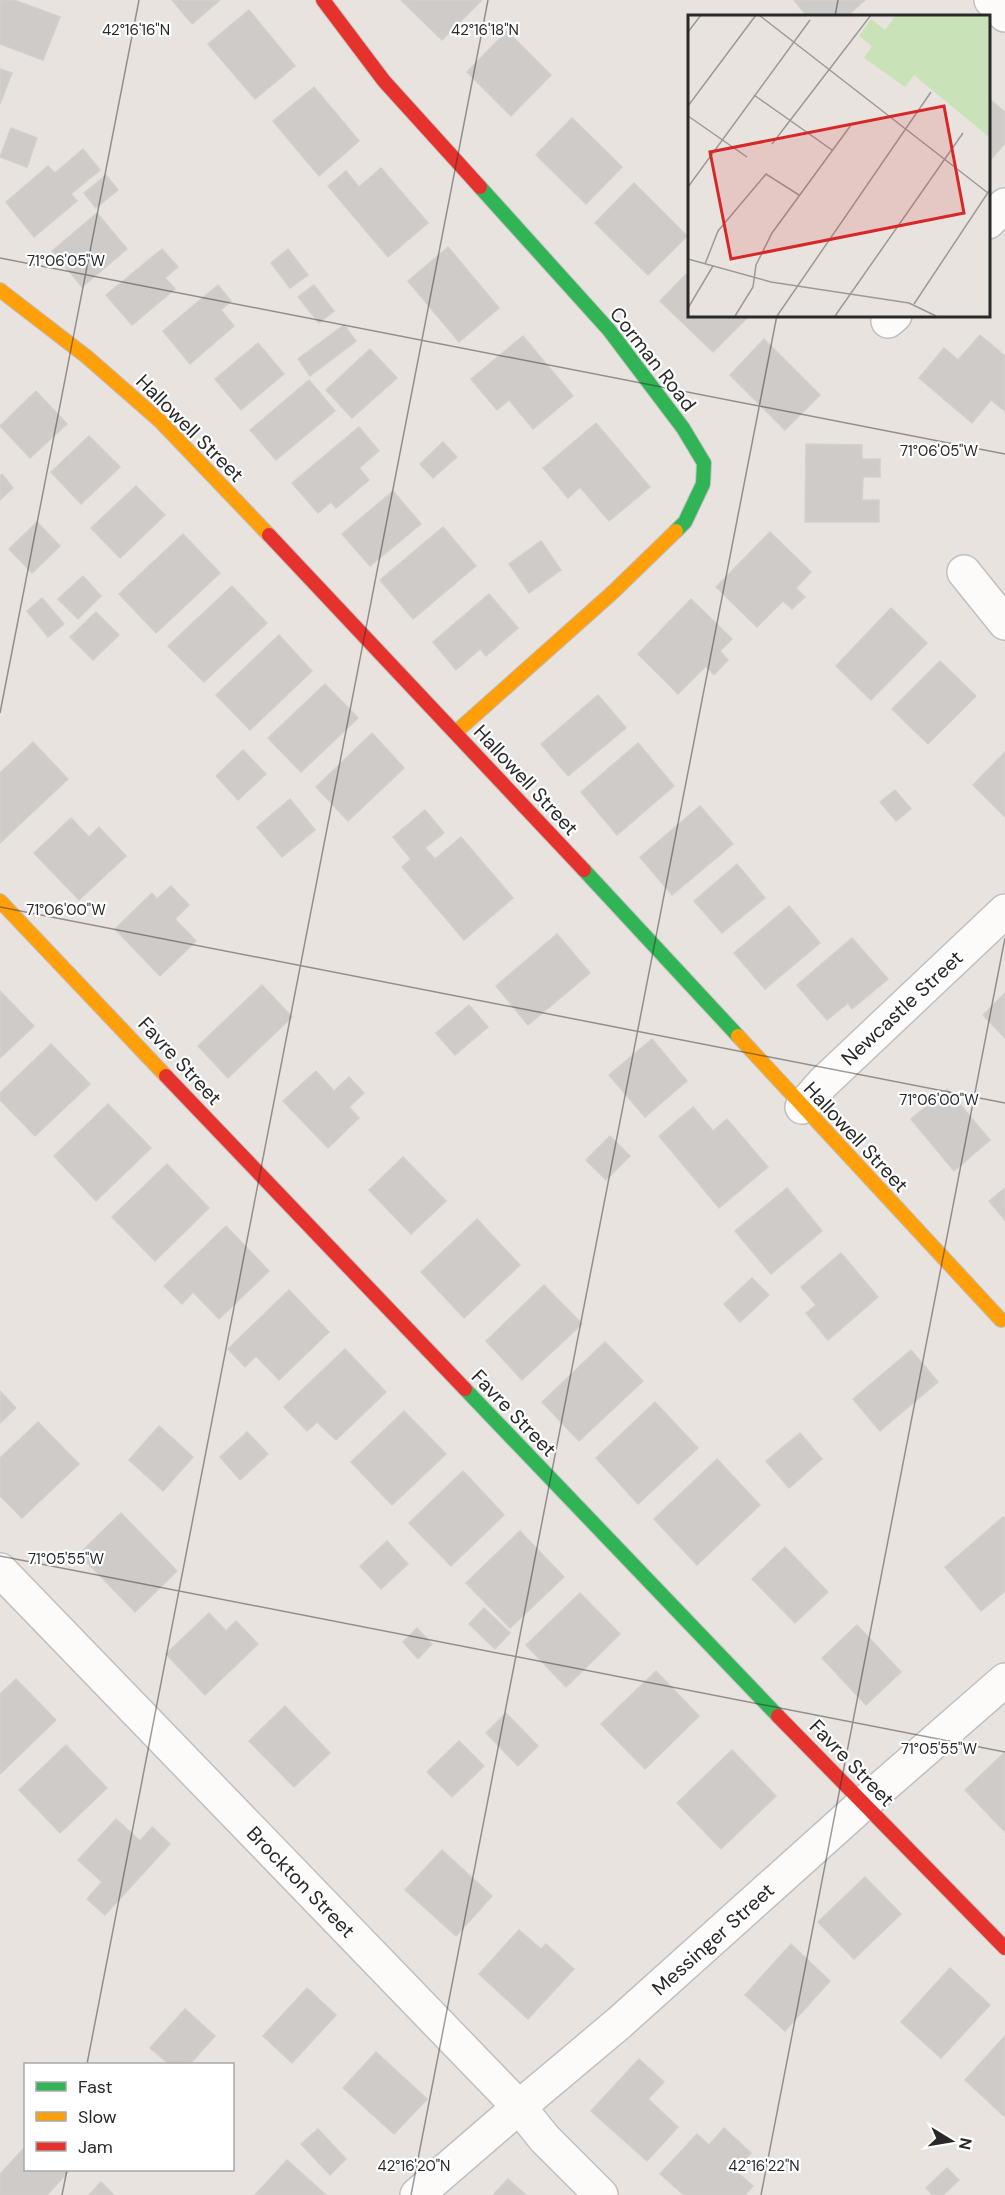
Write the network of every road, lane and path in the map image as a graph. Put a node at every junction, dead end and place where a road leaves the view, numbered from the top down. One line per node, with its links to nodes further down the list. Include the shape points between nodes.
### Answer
1 (323, 0): 9 (street, Corman Road, via 384,81 609,330 683,428 704,463 703,484 685,522)
2 (991, 0): 3 (street)
3 (1005, 15)
4 (1005, 205): 5 (street)
5 (990, 220)
6 (0, 290): 9 (street, Hallowell Street, via 87,357 160,421)
7 (964, 572): 8 (street)
8 (1005, 623)
9 (456, 732): 12 (street, Hallowell Street)
10 (0, 901): 16 (street, Favre Street)
11 (1005, 911): 12 (street, Newcastle Street)
12 (802, 1107): 13 (street, Hallowell Street)
13 (1001, 1320)
14 (0, 1570): 18 (street, Brockton Street)
15 (1005, 1680): 16 (street, Messinger Street)
16 (864, 1803): 17 (street, Favre Street); 18 (street, Messinger Street, via 619,2023)
17 (1005, 1948)
18 (519, 2107): 19 (street, Messinger Street); 20 (street, Brockton Street)
19 (417, 2195)
20 (601, 2195)

